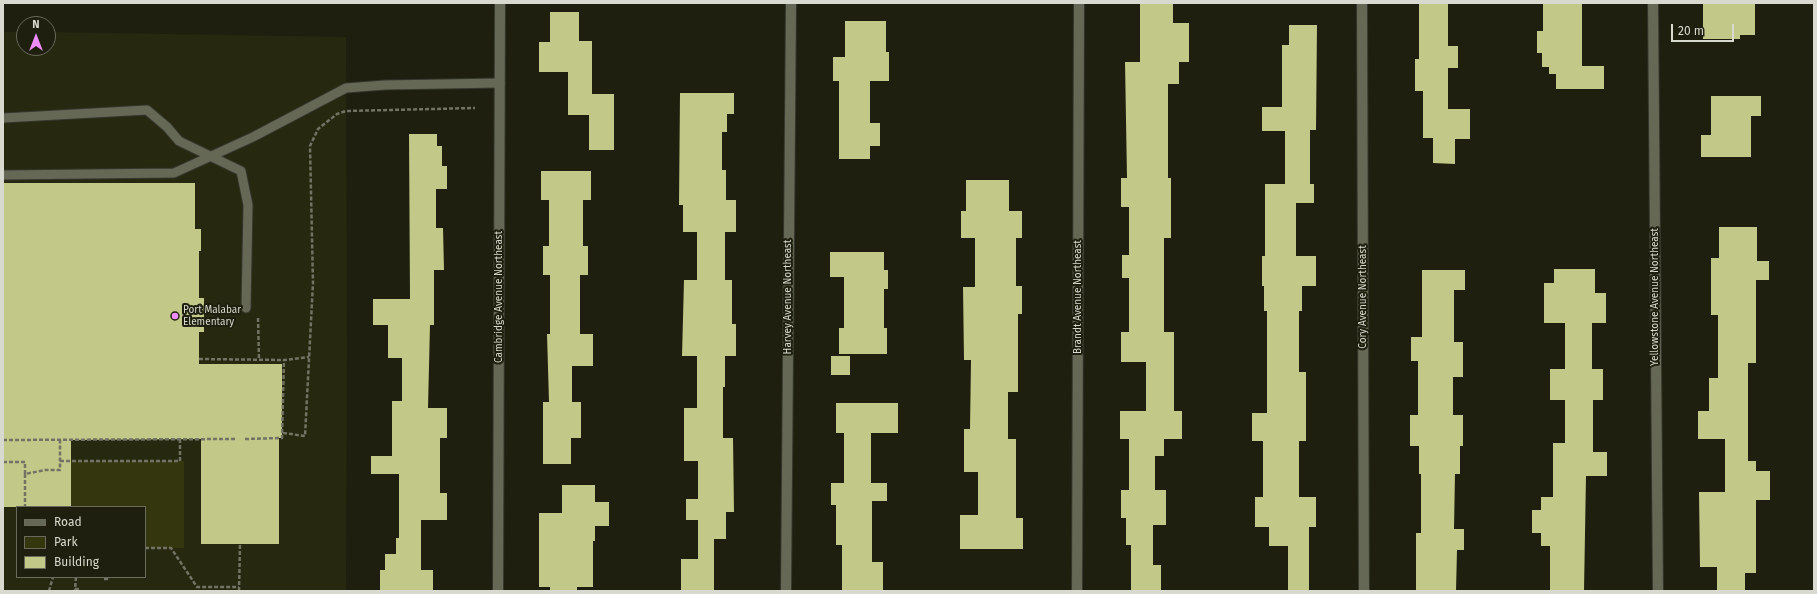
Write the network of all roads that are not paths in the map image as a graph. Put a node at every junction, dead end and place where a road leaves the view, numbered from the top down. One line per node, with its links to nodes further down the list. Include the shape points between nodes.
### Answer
1 (500, 3): 6 (street, Cambridge Avenue Northeast)
2 (790, 3): 12 (street, Harvey Avenue Northeast)
3 (1079, 3): 13 (street, Brandt Avenue Northeast)
4 (1362, 3): 14 (street, Cory Avenue Northeast)
5 (1653, 3): 15 (street, Yellowstone Avenue Northeast)
6 (500, 84): 8 (lane, via 346,88); 11 (street, Cambridge Avenue Northeast)
7 (3, 118): 8 (lane, via 147,110 180,141)
8 (212, 156): 9 (lane, via 174,173); 10 (lane, via 241,171 248,205)
9 (3, 175)
10 (246, 305)
11 (498, 591)
12 (786, 591)
13 (1077, 591)
14 (1364, 591)
15 (1658, 591)

